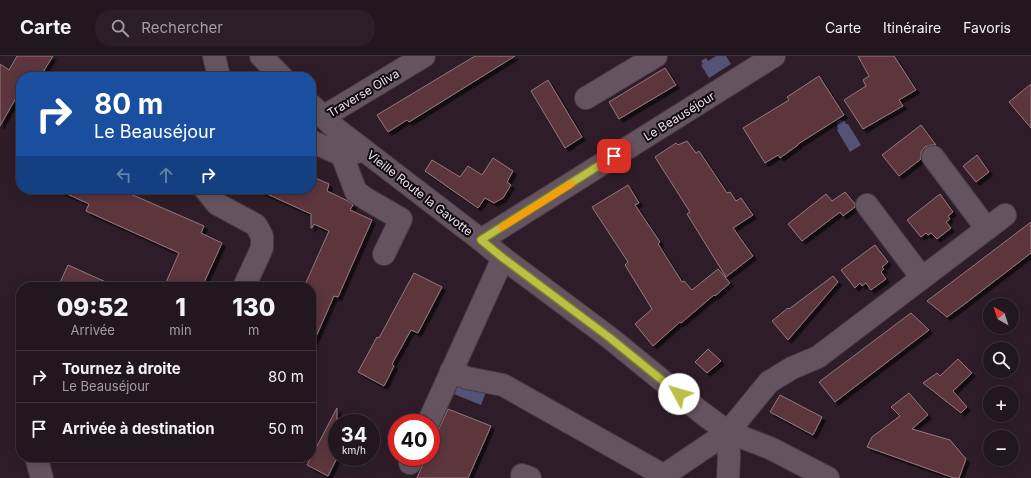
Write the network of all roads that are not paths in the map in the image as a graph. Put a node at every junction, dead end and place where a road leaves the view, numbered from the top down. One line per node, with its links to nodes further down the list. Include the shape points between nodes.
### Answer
1 (214, 56): 6 (street)
2 (261, 56): 7 (street)
3 (424, 56): 9 (street, Traverse Oliva)
4 (656, 56): 8 (street)
5 (774, 56): 18 (street, Le Beauséjour)
6 (218, 72)
7 (277, 72)
8 (586, 98)
9 (317, 111): 11 (street, Vieille Route la Gavotte)
10 (316, 143): 12 (street)
11 (366, 152): 12 (street); 18 (street, Vieille Route la Gavotte)
12 (342, 156): 19 (street, via 356,192 401,219)
13 (933, 157): 17 (street)
14 (209, 194): 22 (street, via 216,204 256,224 262,236 262,248)
15 (867, 205): 21 (street)
16 (1005, 215): 17 (street)
17 (987, 229): 21 (street)
18 (481, 240): 20 (street, Vieille Route la Gavotte)
19 (384, 254)
20 (503, 258): 23 (street); 25 (street, Vieille Route la Gavotte, via 610,338)
21 (922, 278): 25 (street, via 818,357 792,368 769,382)
22 (246, 282)
23 (452, 371): 24 (street); 27 (street, via 467,378 504,385)
24 (432, 414)
25 (728, 432): 27 (street); 29 (street); 30 (street, Vieille Route la Gavotte, via 770,448)
26 (37, 462): 28 (street)
27 (662, 477)
28 (42, 478)
29 (728, 478)
30 (828, 478)

